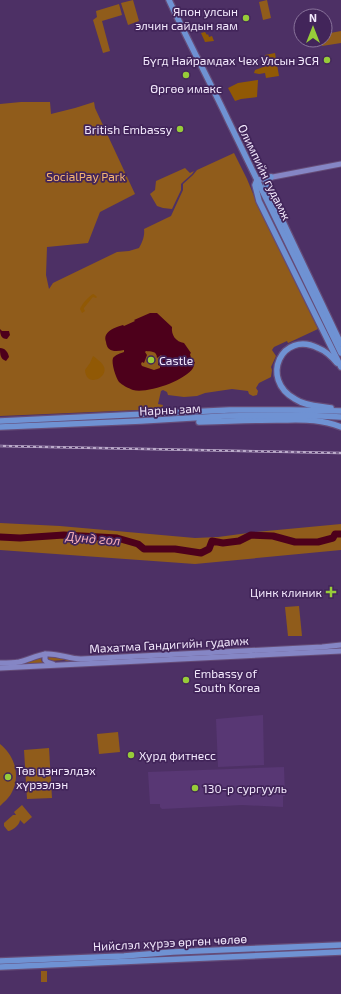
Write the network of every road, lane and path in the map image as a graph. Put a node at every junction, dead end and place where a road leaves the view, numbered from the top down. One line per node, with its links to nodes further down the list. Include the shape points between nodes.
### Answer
1 (169, 0): 4 (main road, Олимпийн гудамж)
2 (341, 164): 3 (main road)
3 (271, 177): 4 (main road); 5 (main road, via 266,186)
4 (257, 180): 6 (main road, Олимпийн гудамж); 6 (main road, via 255,185 259,201)
5 (341, 344)
6 (339, 355): 7 (main road)
7 (341, 366): 8 (main road, via 326,352 305,344 294,345 284,352 277,369 279,382 288,395 306,404)
8 (341, 411): 11 (main road, Нарны зам, via 236,410)
9 (341, 417): 13 (main road, Нарны зам, via 263,415)
10 (52, 418): 11 (main road, Нарны зам); 12 (main road, Нарны зам); 14 (main road)
11 (65, 418): 15 (main road, via 61,421)
12 (0, 420)
13 (141, 422): 15 (main road, Нарны зам); 16 (main road, via 316,420)
14 (52, 425): 15 (main road, Нарны зам); 17 (main road, Нарны зам)
15 (64, 425)
16 (341, 427)
17 (0, 428)
18 (341, 645): 21 (main road, Махатма Гандигийн гудамж)
19 (341, 651): 21 (main road, Махатма Гандигийн гудамж)
20 (45, 654): 21 (main road, Махатма Гандигийн гудамж, via 80,659); 22 (main road, Махатма Гандигийн гудамж, via 19,662); 23 (main road, via 46,661)
21 (225, 654): 23 (main road, Махатма Гандигийн гудамж)
22 (0, 663)
23 (56, 665): 24 (main road, Махатма Гандигийн гудамж)
24 (0, 668)
25 (341, 945): 26 (main road, Нийслэл хүрээ өргөн чөлөө)
26 (298, 947): 28 (main road); 29 (main road, Нийслэл хүрээ өргөн чөлөө)
27 (341, 952): 28 (main road, Нийслэл хүрээ өргөн чөлөө)
28 (299, 954): 30 (main road, Нийслэл хүрээ өргөн чөлөө)
29 (0, 961)
30 (0, 967)

